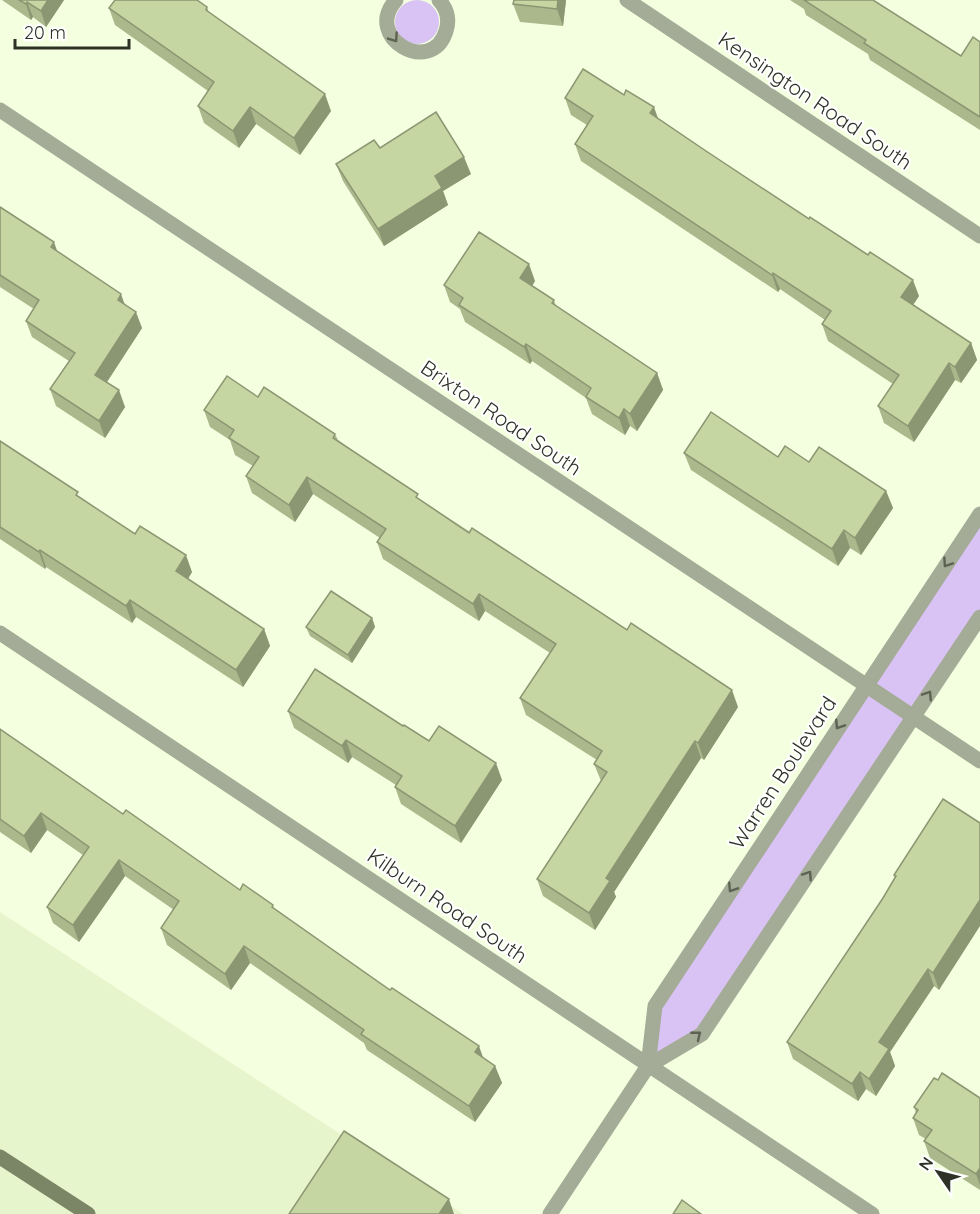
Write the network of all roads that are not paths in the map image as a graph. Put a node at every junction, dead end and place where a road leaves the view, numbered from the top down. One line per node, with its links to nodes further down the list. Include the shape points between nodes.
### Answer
1 (439, 0): 3 (street, one-way to 1, via 389,33 402,48 421,52 439,44 445,35 448,15)
2 (627, 0): 5 (street, Kensington Road South)
3 (391, 2)
4 (0, 110): 9 (street, Brixton Road South)
5 (980, 236)
6 (980, 514): 9 (street, Warren Boulevard, one-way to 9)
7 (980, 617): 10 (street, Warren Boulevard, one-way to 7)
8 (0, 633): 12 (street, Kilburn Road South)
9 (865, 686): 10 (street, Brixton Road South); 12 (street, Warren Boulevard, one-way to 12, via 655,1006)
10 (914, 717): 11 (street, Brixton Road South); 12 (street, Warren Boulevard, one-way to 10, via 702,1034)
11 (980, 761)
12 (648, 1066): 15 (street, Warren Boulevard); 16 (street, Kilburn Road South)
13 (0, 1157): 14 (main road)
14 (88, 1214)
15 (550, 1214)
16 (872, 1214)

